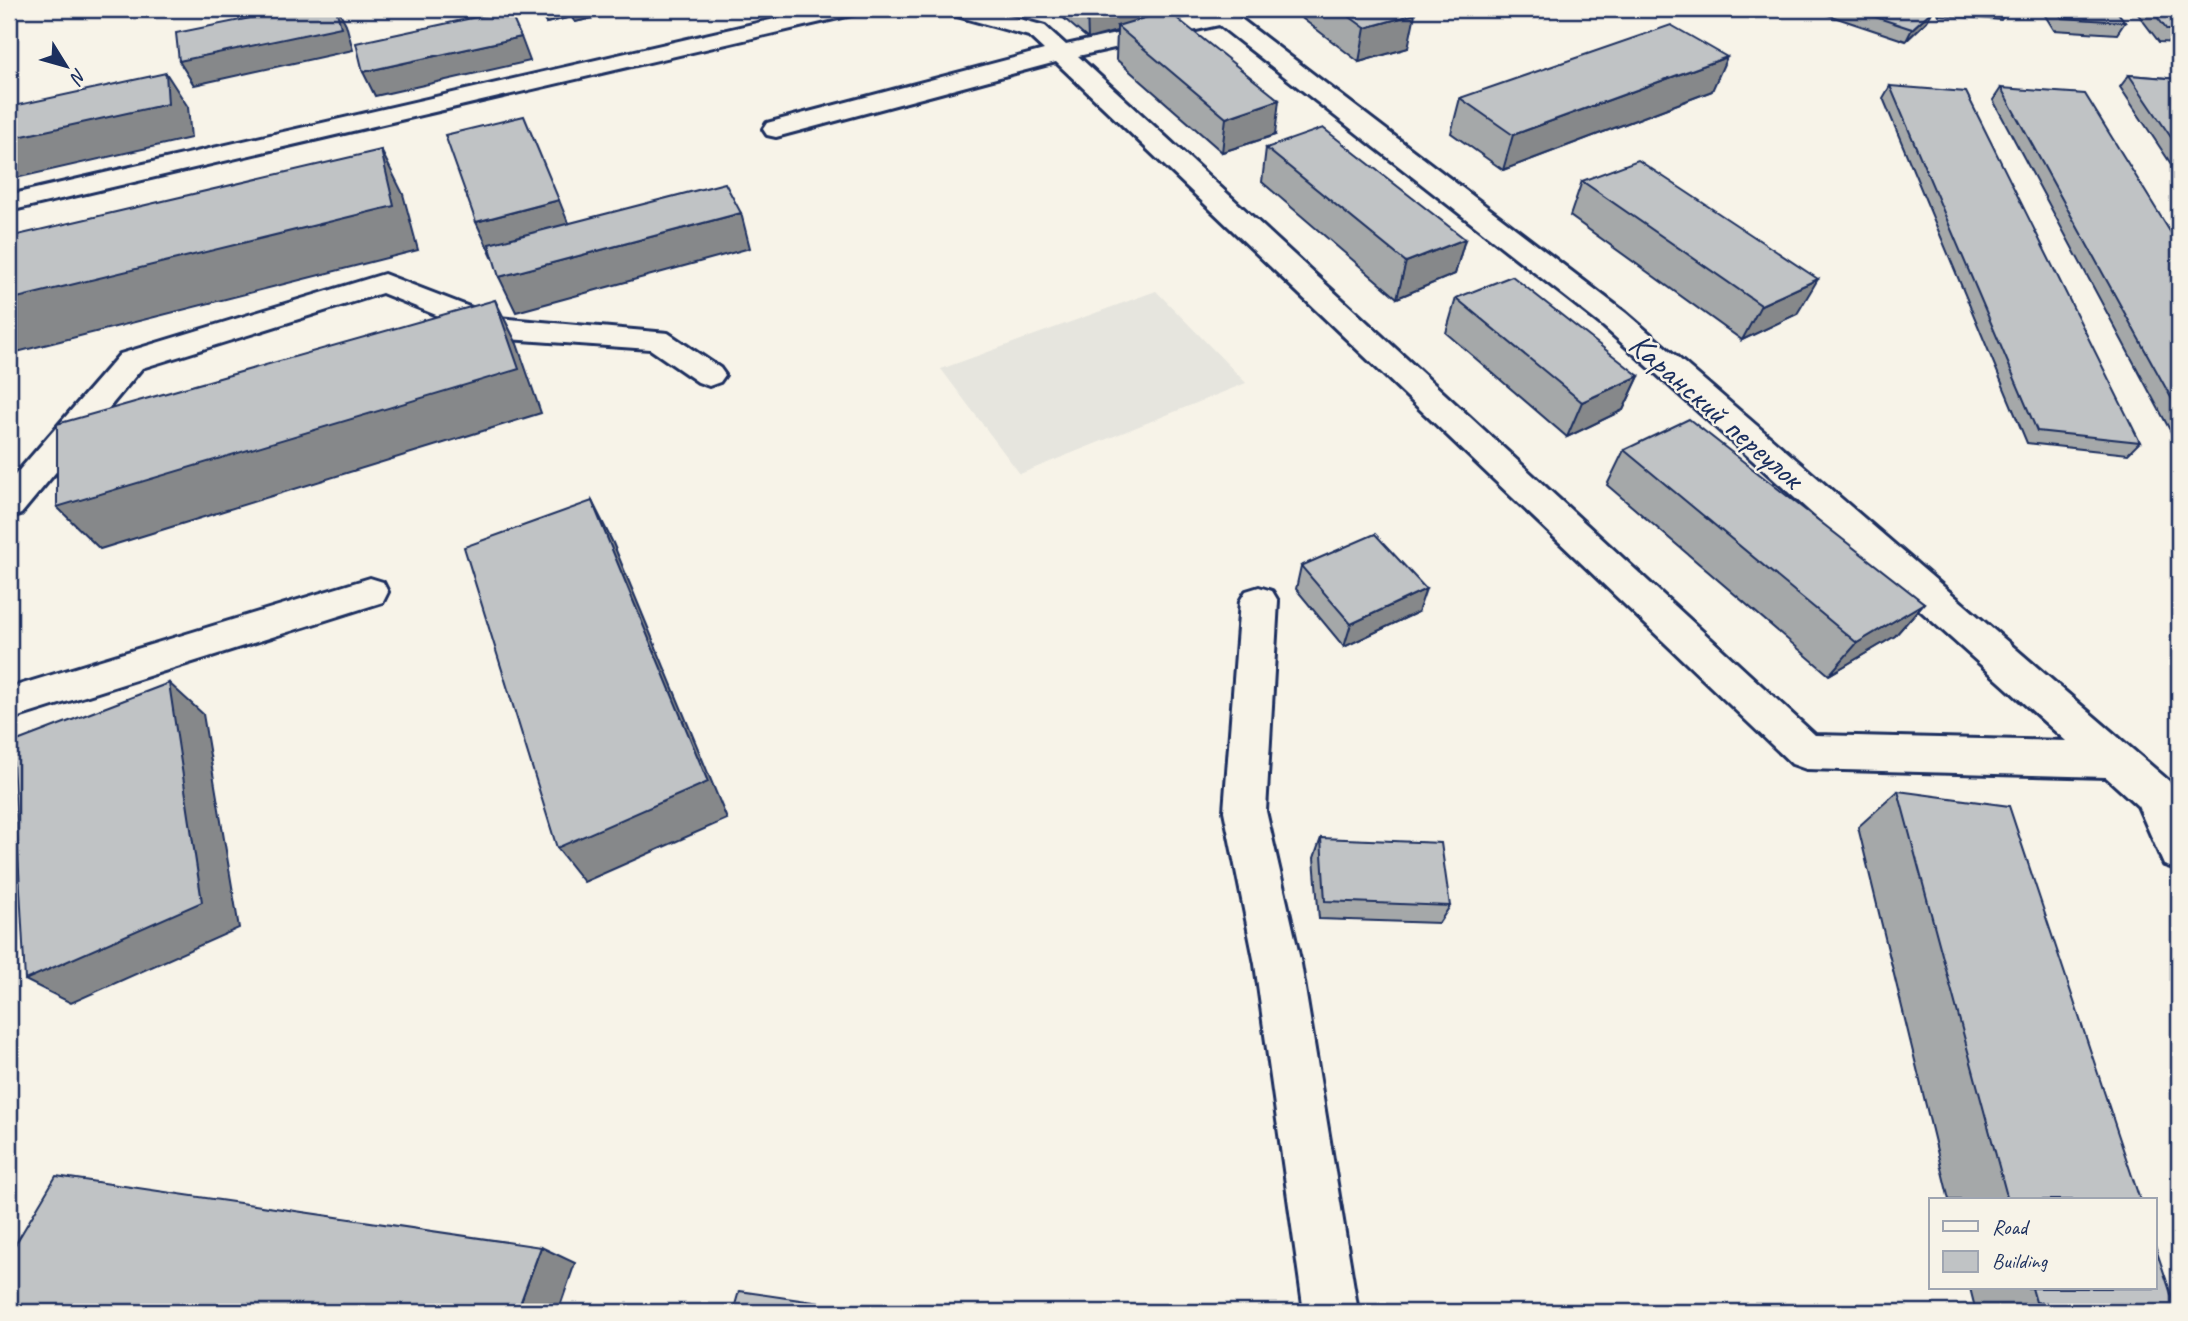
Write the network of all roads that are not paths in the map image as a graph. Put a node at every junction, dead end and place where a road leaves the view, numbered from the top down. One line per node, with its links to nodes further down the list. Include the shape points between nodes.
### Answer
1 (846, 9): 6 (street)
2 (958, 9): 4 (street, via 1037,31)
3 (1218, 13): 4 (street); 12 (street, Каранский переулок, via 1615,320)
4 (1061, 53): 5 (street); 12 (street, via 1806,752)
5 (776, 129)
6 (9, 202)
7 (709, 375): 8 (street, via 657,340 493,328 384,283 131,361)
8 (9, 506)
9 (370, 592): 11 (street)
10 (1259, 601): 14 (street, via 1245,811 1278,964)
11 (9, 704)
12 (2115, 760): 13 (street, Каранский переулок, via 2154,794)
13 (2179, 851)
14 (1331, 1312)

